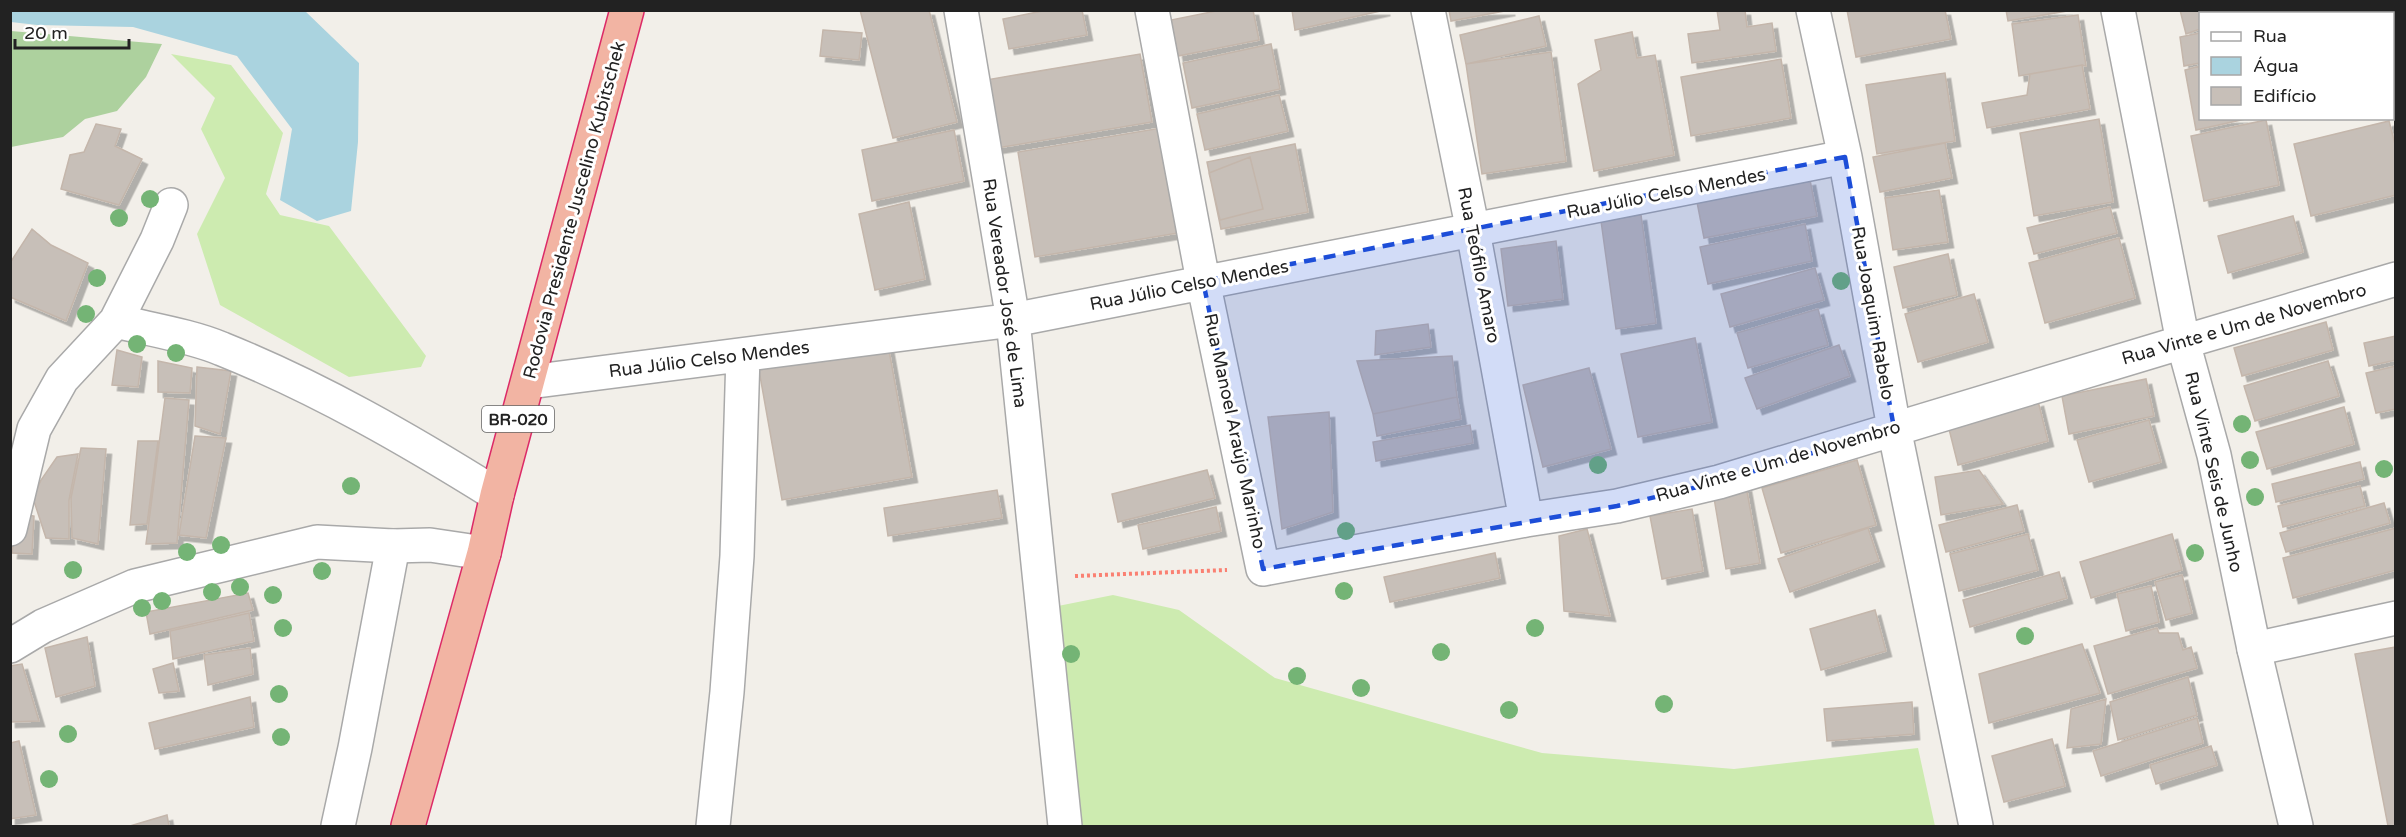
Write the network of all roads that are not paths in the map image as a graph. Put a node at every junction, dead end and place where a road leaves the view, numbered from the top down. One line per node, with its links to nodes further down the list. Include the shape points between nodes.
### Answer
1 (627, 10): 16 (highway, Rodovia Presidente Juscelino Kubitschek / BR-020)
2 (961, 10): 12 (street, Rua Vereador José de Lima)
3 (1152, 10): 11 (street, Rua Manoel Araújo Marinho)
4 (1428, 10): 9 (street, Rua Teófilo Amaro)
5 (1812, 10): 7 (street, Rua Joaquim Rabelo)
6 (2118, 10): 14 (street, Rua Vinte Seis de Junho)
7 (1845, 157): 9 (street, Rua Júlio Celso Mendes); 17 (street, Rua Joaquim Rabelo)
8 (171, 205): 13 (street)
9 (1473, 231): 11 (street, Rua Júlio Celso Mendes); 19 (street, Rua Teófilo Amaro)
10 (2396, 279): 14 (street, Rua Vinte e Um de Novembro)
11 (1203, 281): 12 (street, Rua Júlio Celso Mendes); 23 (street, Rua Manoel Araújo Marinho)
12 (1013, 320): 15 (street, Rua Júlio Celso Mendes); 30 (street, Rua Vereador José de Lima)
13 (116, 321): 18 (street, via 220,348 279,374 415,444); 20 (street, via 62,379 34,429)
14 (2183, 342): 17 (street, Rua Vinte e Um de Novembro); 26 (street, Rua Vinte Seis de Junho, via 2214,455)
15 (743, 355): 16 (street, Rua Júlio Celso Mendes); 29 (street, via 737,556)
16 (529, 382): 18 (highway, Rodovia Presidente Juscelino Kubitschek / BR-020)
17 (1894, 428): 19 (street, Rua Vinte e Um de Novembro, via 1719,482 1617,506); 31 (street, Rua Joaquim Rabelo)
18 (497, 495): 22 (highway, Rodovia Presidente Juscelino Kubitschek / BR-020)
19 (1526, 520): 23 (street, Rua Vinte e Um de Novembro)
20 (10, 529)
21 (393, 546): 22 (street, via 429,545); 25 (street, via 317,542 135,586 44,626); 27 (street)
22 (484, 553): 28 (highway, Rodovia Presidente Juscelino Kubitschek / BR-020)
23 (1263, 569)
24 (2396, 618): 26 (street)
25 (10, 646)
26 (2254, 650): 32 (street, Rua Vinte Seis de Junho)
27 (338, 826)
28 (408, 826)
29 (713, 826)
30 (1065, 826)
31 (1976, 826)
32 (2296, 826)

